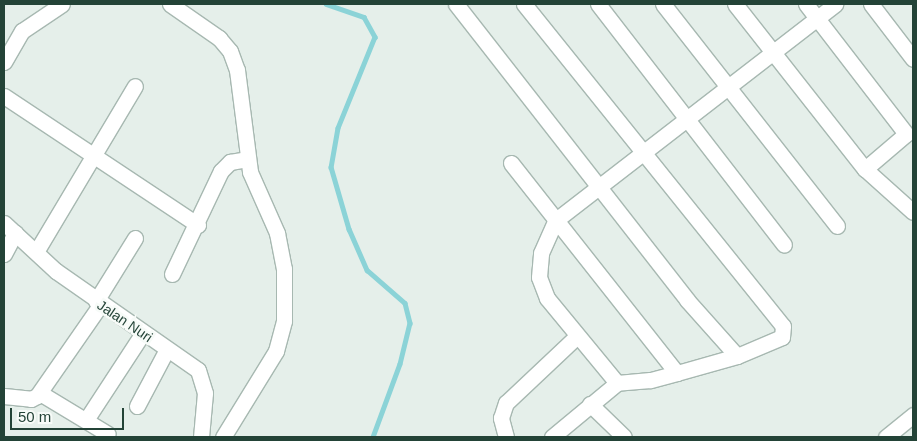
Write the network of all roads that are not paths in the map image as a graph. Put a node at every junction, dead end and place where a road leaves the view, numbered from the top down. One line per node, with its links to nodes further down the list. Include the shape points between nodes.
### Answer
1 (62, 4): 14 (street, via 22,31)
2 (170, 4): 21 (street, via 219,38 230,51 237,70)
3 (456, 4): 24 (street)
4 (524, 4): 19 (street)
5 (598, 4): 18 (street)
6 (664, 4): 16 (street)
7 (734, 4): 12 (street)
8 (806, 4): 11 (street)
9 (835, 4): 11 (street)
10 (871, 4): 13 (street)
11 (818, 17): 12 (street); 23 (street, via 906,134)
12 (771, 51): 16 (street); 23 (street)
13 (913, 59)
14 (4, 62)
15 (135, 86): 20 (street)
16 (728, 87): 18 (street); 28 (street)
17 (4, 96): 20 (street)
18 (688, 118): 19 (street); 31 (street)
19 (645, 152): 24 (street); 39 (street, via 783,326 782,338)
20 (94, 156): 27 (street); 32 (street)
21 (244, 159): 27 (street, via 230,162 221,171); 50 (street, via 277,233 286,290 284,321 276,351)
22 (510, 163): 26 (street)
23 (864, 169): 25 (street)
24 (598, 185): 26 (street); 39 (street)
25 (913, 212)
26 (556, 220): 37 (street, via 541,252 539,277 547,298); 40 (street)
27 (198, 225): 34 (street)
28 (837, 226)
29 (9, 228): 32 (street, Jalan Nuri); 33 (street)
30 (135, 238): 35 (street)
31 (784, 245)
32 (36, 252): 35 (street, Jalan Nuri)
33 (4, 254)
34 (172, 274)
35 (98, 302): 36 (street, Jalan Nuri); 42 (street)
36 (143, 333): 38 (street, Jalan Nuri); 47 (street)
37 (577, 336): 41 (street); 51 (street, via 503,408 501,418)
38 (167, 349): 45 (street); 49 (street, Jalan Nuri, via 198,370 204,380)
39 (736, 356): 40 (street)
40 (677, 373): 41 (street)
41 (617, 383): 44 (street)
42 (40, 392): 43 (street, via 32,399); 47 (street)
43 (4, 396)
44 (590, 404): 52 (street); 53 (street)
45 (137, 406)
46 (913, 415): 54 (street)
47 (86, 420): 48 (street)
48 (108, 434)
49 (201, 437)
50 (223, 437)
51 (506, 437)
52 (552, 437)
53 (624, 437)
54 (886, 437)

